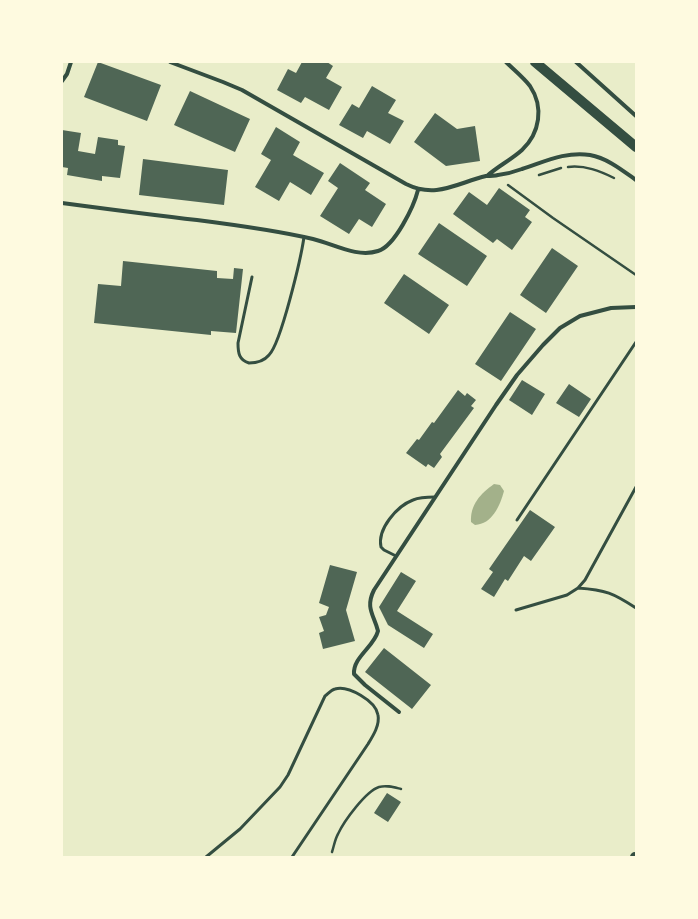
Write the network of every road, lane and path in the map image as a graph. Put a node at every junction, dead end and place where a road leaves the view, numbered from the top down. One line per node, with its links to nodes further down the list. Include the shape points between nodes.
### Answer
1 (71, 62): 6 (street)
2 (170, 62): 16 (street, via 242,90)
3 (506, 62): 10 (street, via 530,87 538,105 538,124 532,138 523,149)
4 (535, 62): 8 (main road)
5 (576, 62): 7 (street)
6 (62, 81)
7 (636, 116)
8 (636, 147)
9 (505, 174): 10 (street); 13 (street, via 556,158 579,155 600,158); 15 (path)
10 (487, 176): 16 (street, via 445,189)
11 (535, 177): 12 (path, via 576,166)
12 (618, 180)
13 (636, 180)
14 (515, 183): 15 (path)
15 (508, 185): 19 (path)
16 (418, 190): 18 (street, via 411,210 394,239 380,251 360,253)
17 (62, 203): 18 (street, via 264,229)
18 (304, 237): 20 (lane, via 273,350 262,360 249,363 238,353 238,343)
19 (636, 275)
20 (252, 277)
21 (636, 307): 24 (street, via 619,307 585,314 571,320 553,334 510,385)
22 (636, 342): 25 (lane)
23 (636, 487): 27 (lane, via 585,580)
24 (435, 496): 26 (street); 26 (lane, via 420,497 409,502 398,510 389,522 380,537 381,547)
25 (517, 520)
26 (396, 556): 30 (street, via 371,597 371,612 378,631 354,665 354,674)
27 (578, 588): 28 (lane, via 611,593); 29 (lane, via 561,598)
28 (636, 608)
29 (516, 610)
30 (399, 712)
31 (401, 790): 32 (path, via 389,786 378,788 365,798 342,828)
32 (332, 852)
33 (206, 857): 34 (lane, via 240,829 280,787 325,696 335,689 350,691 364,698 375,708 378,716 376,727 368,744)
34 (292, 857)

